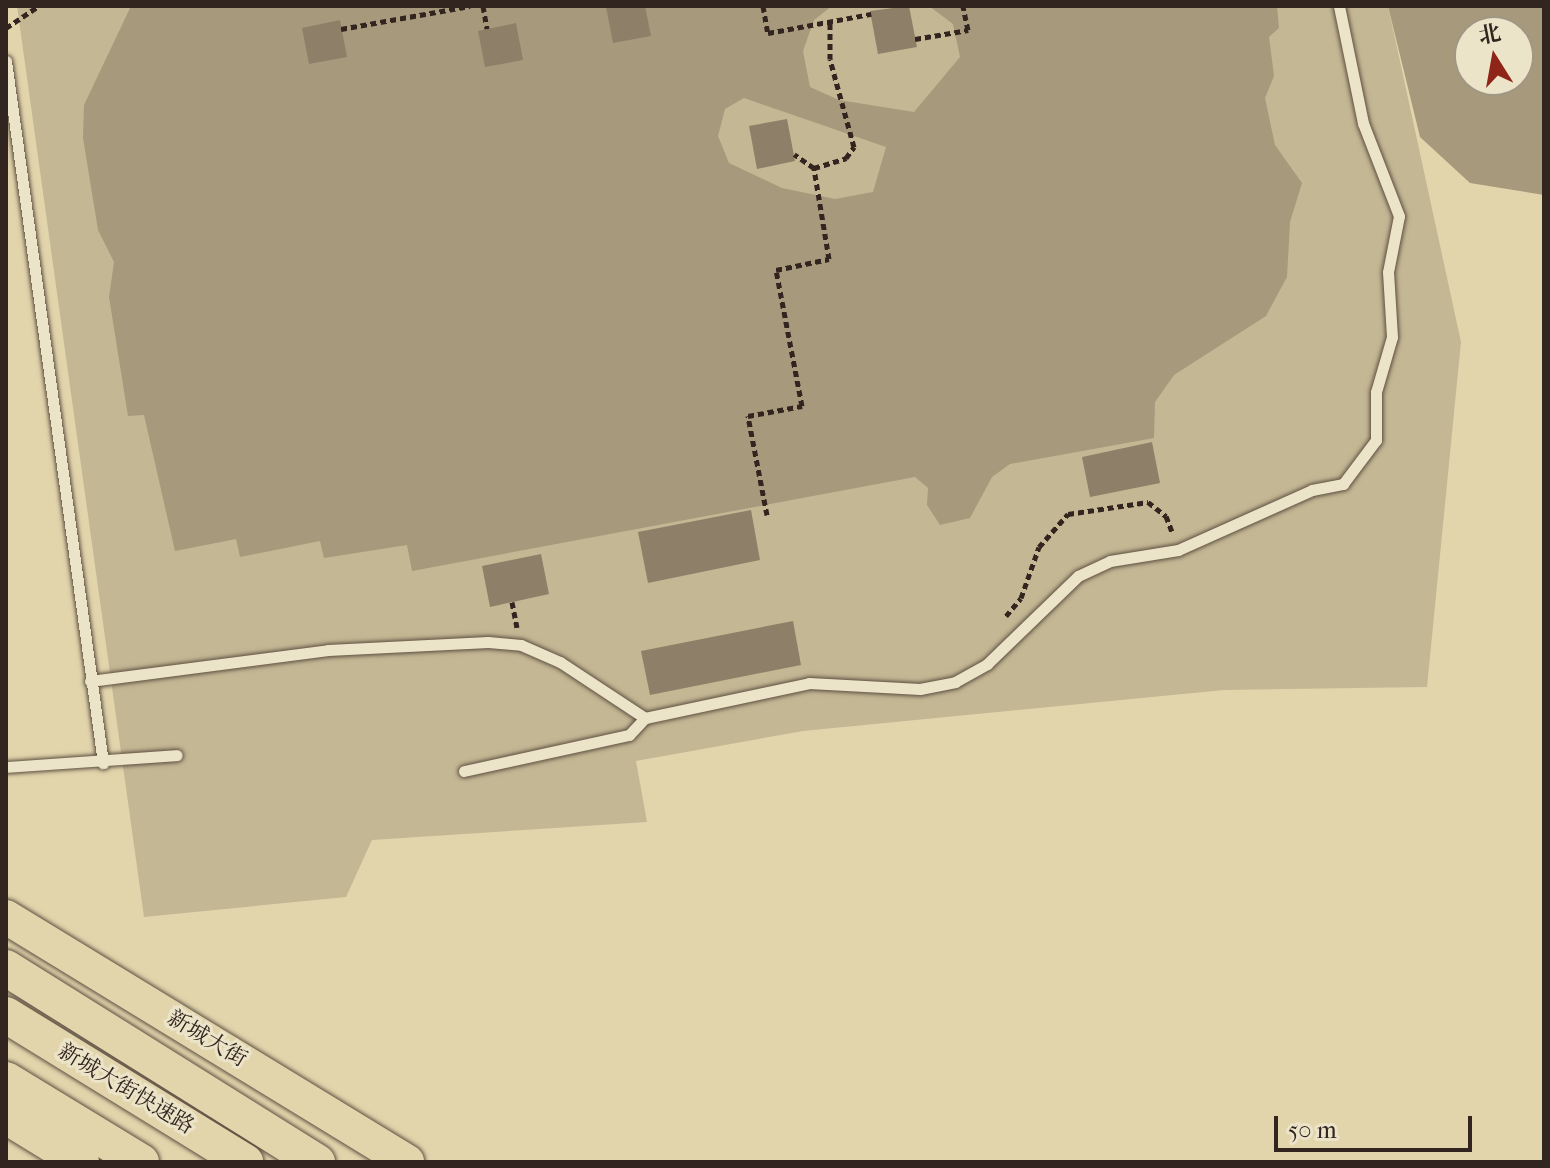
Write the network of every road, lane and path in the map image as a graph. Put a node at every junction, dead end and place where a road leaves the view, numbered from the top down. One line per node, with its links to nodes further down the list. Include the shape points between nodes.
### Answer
1 (39, 6): 9 (path)
2 (470, 6): 10 (path)
3 (483, 6): 11 (path)
4 (763, 6): 8 (path, via 768,33)
5 (963, 6): 12 (path, via 968,30)
6 (1339, 6): 17 (lane, via 1363,123 1399,216 1388,272 1392,337 1376,392 1376,440 1343,484)
7 (871, 14): 8 (path)
8 (830, 21): 15 (path, via 830,59 854,147 846,158)
9 (6, 28)
10 (341, 29)
11 (487, 29)
12 (915, 39)
13 (6, 61): 19 (lane)
14 (794, 154): 15 (path)
15 (814, 168): 16 (path, via 829,259 776,270 802,406 748,416)
16 (767, 515)
17 (1178, 550): 18 (lane, via 1110,561 1078,576); 18 (path, via 1166,516 1148,502 1068,514 1039,547 1021,598 990,631)
18 (997, 653): 20 (lane, via 955,682 920,689 809,683)
19 (90, 681): 20 (lane, via 328,650 488,642 521,645 560,662); 22 (lane)
20 (645, 718): 24 (lane, via 629,735)
21 (177, 755): 22 (lane)
22 (103, 763): 23 (lane)
23 (6, 767)
24 (464, 771)
25 (6, 917): 34 (main road, 新城大街)
26 (6, 968): 33 (highway)
27 (6, 1015): 32 (highway, 新城大街快速路)
28 (6, 1080): 31 (highway)
29 (6, 1116): 30 (highway)
30 (81, 1162)
31 (141, 1162)
32 (245, 1162)
33 (317, 1162)
34 (407, 1162)

